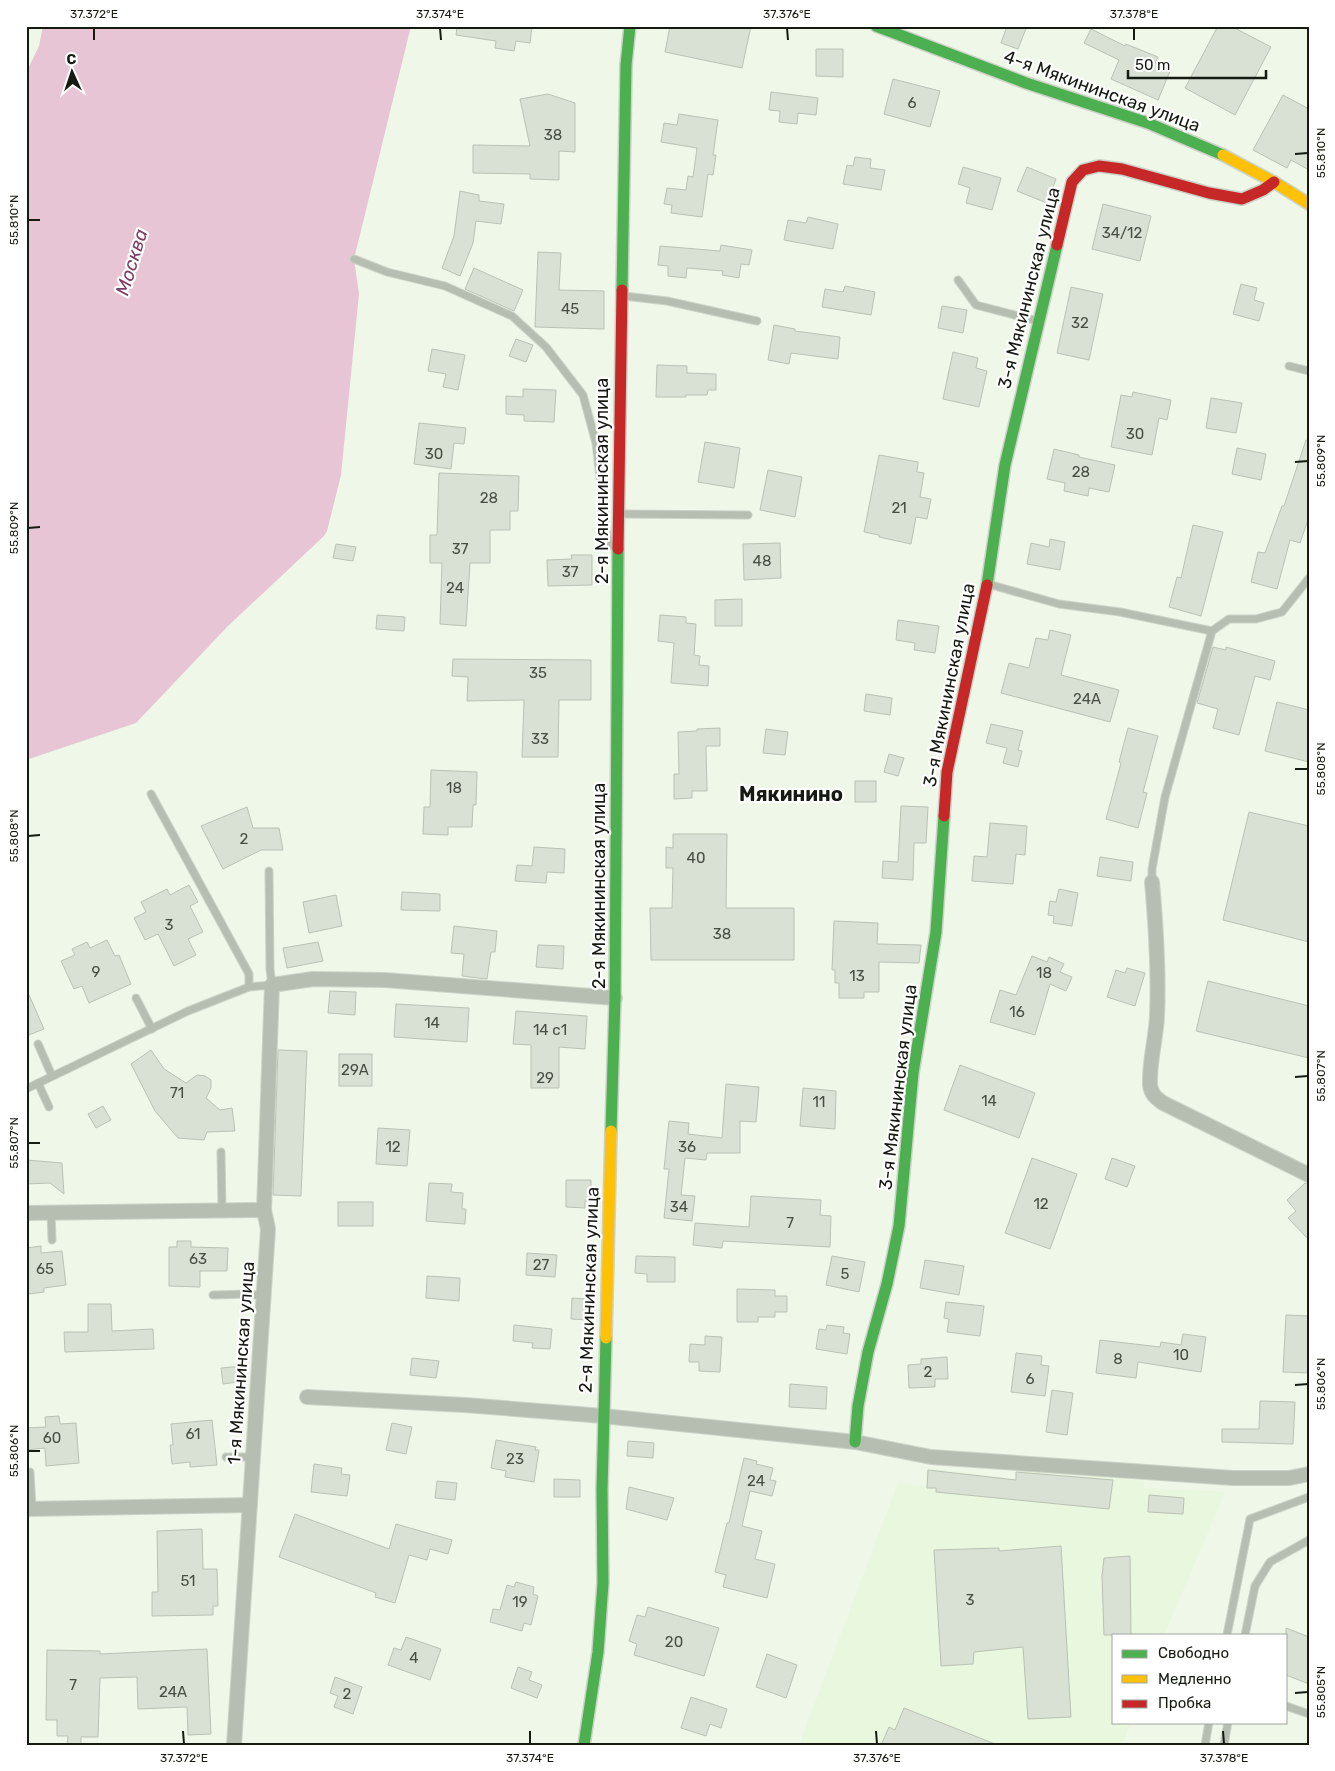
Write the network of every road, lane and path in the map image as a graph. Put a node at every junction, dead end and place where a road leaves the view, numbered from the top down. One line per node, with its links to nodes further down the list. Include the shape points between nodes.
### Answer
1 (630, 26): 7 (street, 2-я Мякининская улица, via 626,65)
2 (876, 26): 3 (street, 4-я Мякининская улица, via 1026,83 1148,123 1212,149)
3 (1274, 182): 4 (street, 4-я Мякининская улица); 9 (street, 3-я Мякининская улица, via 1242,199 1122,169 1099,166 1083,170 1072,182)
4 (1309, 204)
5 (354, 259): 15 (lane, via 387,272 445,286 512,316 546,347 583,395 596,443 606,529)
6 (958, 280): 9 (lane, via 976,305)
7 (622, 296): 8 (lane, via 667,301); 12 (street, 2-я Мякининская улица)
8 (757, 321)
9 (1039, 321): 16 (street, 3-я Мякининская улица, via 1005,465)
10 (1290, 366): 11 (lane)
11 (1309, 371)
12 (618, 514): 13 (lane); 15 (street, 2-я Мякининская улица)
13 (748, 515)
14 (1309, 578): 17 (lane, via 1282,612 1256,619 1229,619)
15 (618, 581): 24 (street, 2-я Мякининская улица)
16 (987, 584): 17 (lane, via 1059,604 1120,612); 42 (street, 3-я Мякининская улица, via 947,772 936,932 913,1073 899,1226 868,1352)
17 (1212, 631): 20 (lane, via 1165,797)
18 (151, 794): 22 (lane, via 249,974)
19 (269, 871): 21 (lane)
20 (1152, 882): 32 (street, via 1158,952 1157,1018 1150,1076 1154,1097)
21 (272, 985): 22 (lane); 24 (street, via 313,979 385,980); 34 (street, 1-я Мякининская улица)
22 (249, 986): 25 (lane)
23 (136, 998): 25 (lane)
24 (615, 998): 41 (street, 2-я Мякининская улица)
25 (152, 1029): 27 (lane)
26 (38, 1044): 27 (lane)
27 (52, 1076): 28 (lane)
28 (38, 1083): 29 (lane); 30 (lane)
29 (26, 1089)
30 (48, 1107)
31 (221, 1152): 33 (lane)
32 (1309, 1175)
33 (222, 1210): 34 (street); 35 (street)
34 (264, 1210): 39 (street, 1-я Мякининская улица, via 268,1229)
35 (51, 1212): 36 (street); 37 (lane)
36 (26, 1213)
37 (52, 1240)
38 (213, 1295): 39 (lane)
39 (264, 1296): 44 (street, 1-я Мякининская улица)
40 (308, 1397): 41 (street)
41 (603, 1416): 42 (street); 58 (street, 2-я Мякининская улица, via 602,1596 598,1654)
42 (855, 1442): 46 (street, via 931,1457 1214,1477 1289,1478)
43 (226, 1457): 44 (lane)
44 (253, 1457): 48 (street, 1-я Мякининская улица)
45 (30, 1472): 49 (lane)
46 (1309, 1474)
47 (1309, 1498): 51 (lane, via 1250,1519)
48 (250, 1505): 49 (street); 57 (street, 1-я Мякининская улица)
49 (29, 1508)
50 (1309, 1540): 52 (lane, via 1270,1562 1255,1586)
51 (1227, 1634)
52 (1245, 1634)
53 (1288, 1707): 54 (lane)
54 (1309, 1714)
55 (1209, 1724): 59 (lane)
56 (1228, 1724): 60 (lane)
57 (234, 1745)
58 (584, 1745)
59 (1205, 1745)
60 (1224, 1745)

